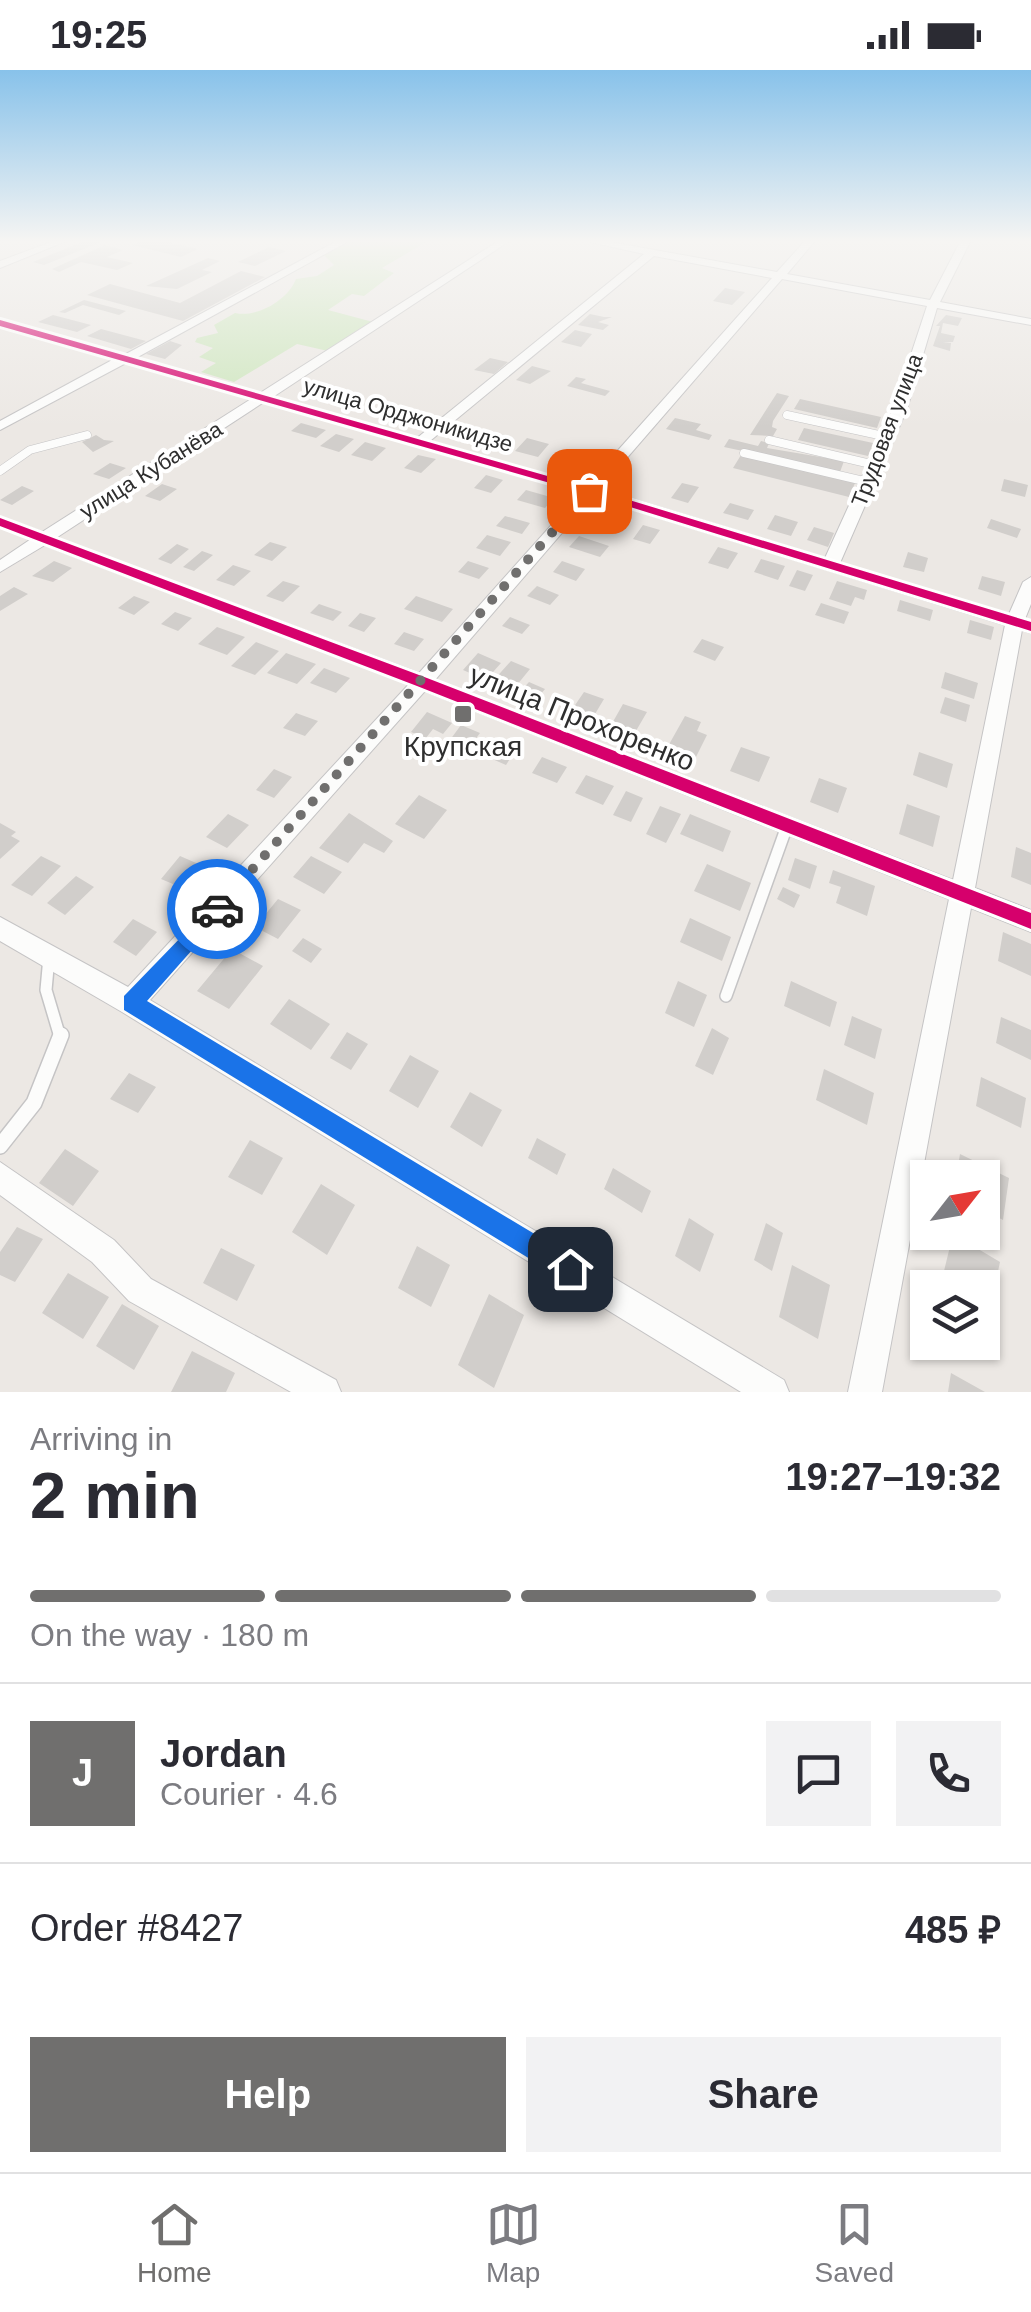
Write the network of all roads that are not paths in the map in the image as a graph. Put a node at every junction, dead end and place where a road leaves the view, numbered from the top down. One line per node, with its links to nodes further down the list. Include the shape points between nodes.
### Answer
1 (228, 304): 8 (street)
2 (409, 304): 9 (street, улица Кубанёва)
3 (589, 304): 15 (street)
4 (755, 304): 20 (street)
5 (933, 304): 6 (street); 13 (street, Трудовая улица)
6 (1031, 322)
7 (0, 323): 8 (street, улица Орджоникидзе)
8 (125, 359): 9 (street, улица Орджоникидзе); 11 (street)
9 (266, 398): 15 (street, улица Орджоникидзе); 22 (street, улица Кубанёва)
10 (787, 415): 13 (lane)
11 (0, 426)
12 (87, 435): 18 (lane, via 30,450)
13 (888, 437): 17 (street, Трудовая улица)
14 (770, 440): 17 (lane)
15 (420, 442): 20 (street, улица Орджоникидзе)
16 (744, 453): 19 (lane)
17 (876, 465): 19 (street, Трудовая улица)
18 (0, 471)
19 (868, 482): 23 (street, Трудовая улица)
20 (589, 491): 23 (street, улица Орджоникидзе); 27 (street)
21 (0, 522): 22 (street, улица Прохоренко)
22 (42, 538): 24 (street, улица Кубанёва); 27 (street, улица Прохоренко)
23 (832, 564): 26 (street, улица Орджоникидзе)
24 (0, 568)
25 (1031, 582): 26 (street)
26 (1023, 625): 29 (street)
27 (422, 682): 28 (street, улица Прохоренко); 34 (street)
28 (787, 826): 29 (street, улица Прохоренко); 33 (lane)
29 (959, 894): 30 (street, улица Прохоренко); 39 (street)
30 (1031, 921)
31 (0, 928): 32 (street)
32 (49, 956): 34 (street); 35 (lane, via 46,990 62,1036 34,1103)
33 (726, 996)
34 (132, 1003): 38 (street)
35 (0, 1146)
36 (0, 1178): 37 (street, via 103,1251 140,1290)
37 (324, 1392)
38 (772, 1392)
39 (866, 1392)

